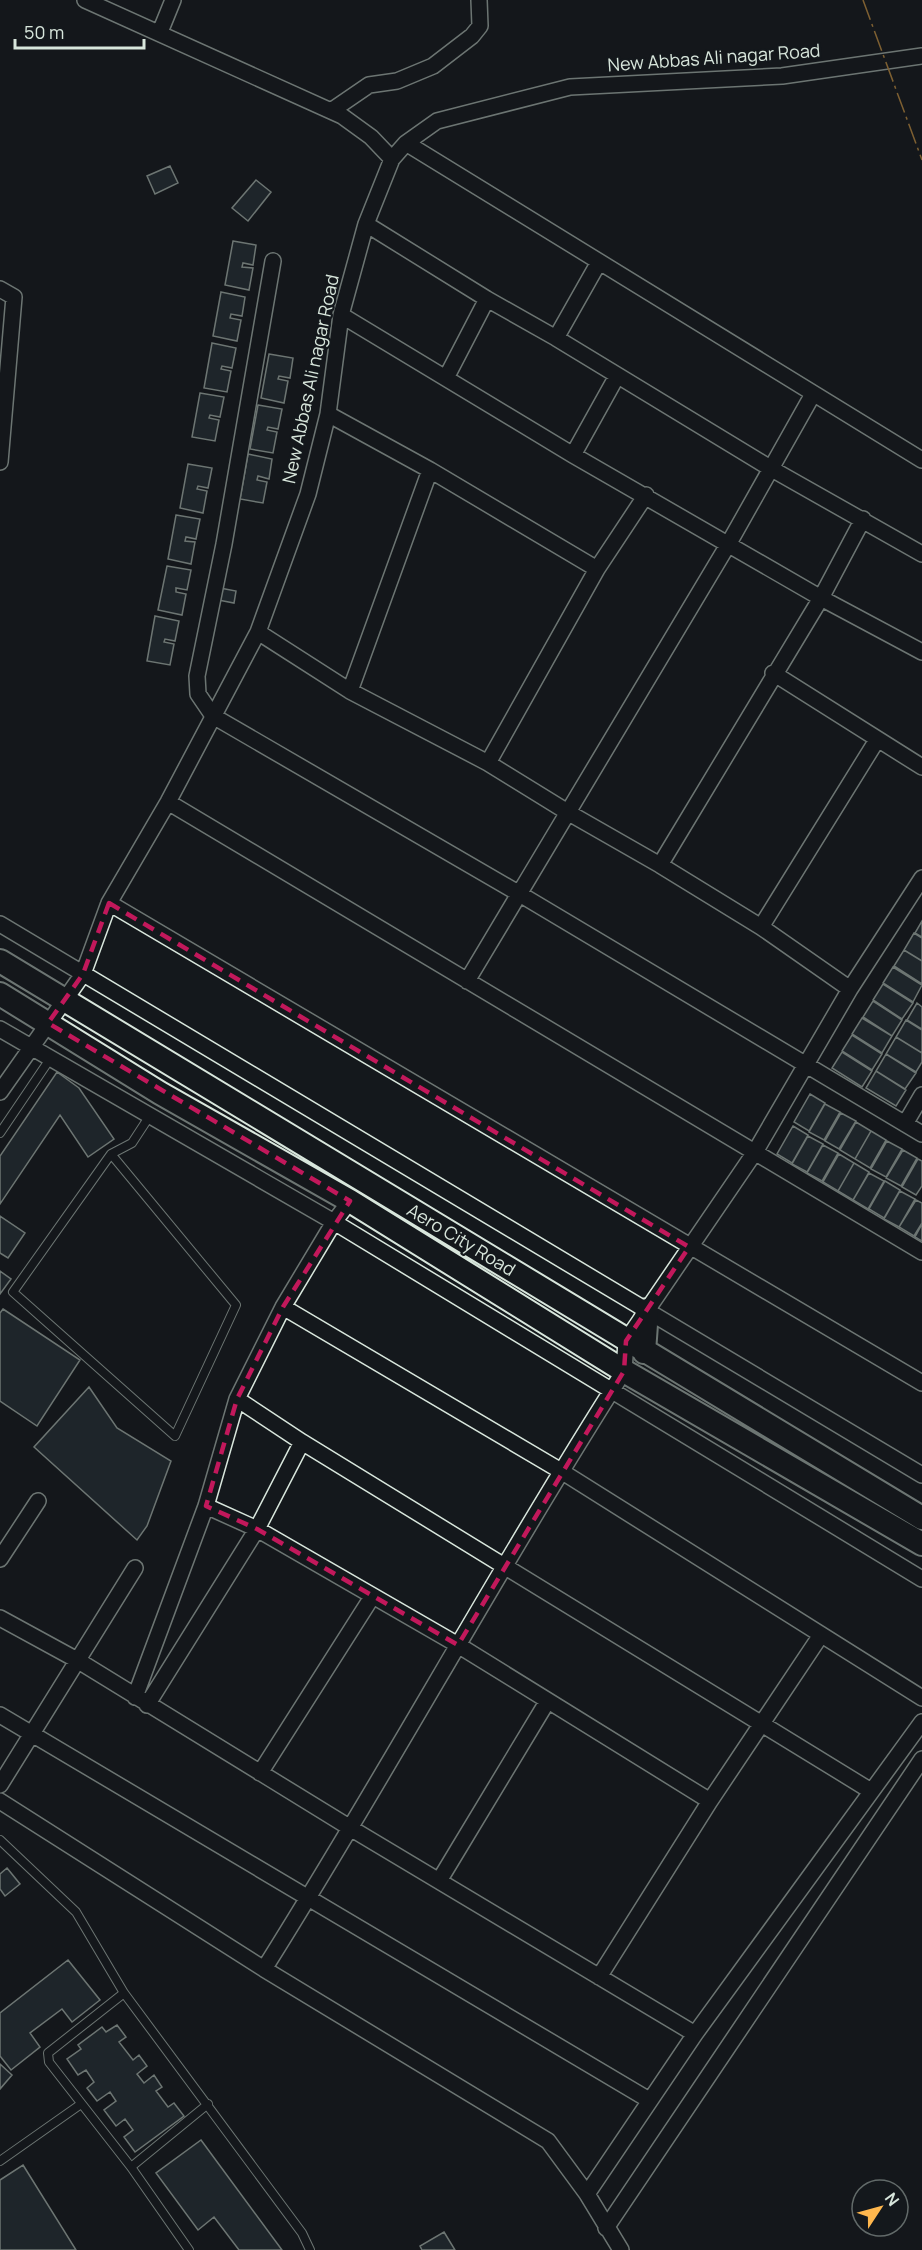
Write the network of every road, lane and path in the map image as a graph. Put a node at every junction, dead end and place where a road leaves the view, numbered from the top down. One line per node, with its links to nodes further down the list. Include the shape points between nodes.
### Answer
1 (85, 0): 4 (street)
2 (173, 0): 4 (street)
3 (479, 0): 6 (street, via 480,26 472,36 433,66 397,81 369,84)
4 (160, 32): 6 (street)
5 (922, 56): 7 (street, New Abbas Ali nagar Road, via 782,76 570,87 437,121)
6 (337, 113): 8 (street, via 371,137)
7 (406, 143): 8 (street, New Abbas Ali nagar Road); 11 (street)
8 (392, 159): 9 (street, New Abbas Ali nagar Road)
9 (366, 224): 13 (street); 14 (street, New Abbas Ali nagar Road)
10 (273, 261): 35 (street, via 197,675 198,694)
11 (599, 262): 15 (street); 18 (street)
12 (0, 289): 22 (street, via 14,297)
13 (486, 299): 15 (street); 17 (street)
14 (340, 315): 17 (street); 19 (street, New Abbas Ali nagar Road)
15 (556, 338): 16 (street)
16 (617, 376): 20 (street); 23 (street)
17 (446, 378): 20 (street)
18 (813, 394): 21 (street); 23 (street)
19 (328, 414): 24 (street); 31 (street, New Abbas Ali nagar Road, via 308,494)
20 (573, 455): 25 (street)
21 (922, 460)
22 (0, 462)
23 (770, 468): 26 (street); 27 (street)
24 (430, 470): 29 (street); 34 (street)
25 (646, 495): 27 (street); 29 (street)
26 (863, 519): 28 (street); 30 (street)
27 (729, 543): 30 (street); 40 (street)
28 (922, 554)
29 (597, 569): 37 (street)
30 (820, 598): 32 (street); 33 (street)
31 (258, 632): 34 (street); 35 (street, New Abbas Ali nagar Road)
32 (920, 647)
33 (773, 673): 36 (street); 41 (street)
34 (350, 691): 37 (street)
35 (213, 716): 39 (street, New Abbas Ali nagar Road); 43 (street)
36 (877, 740): 38 (street); 46 (street)
37 (488, 763): 40 (street)
38 (922, 767)
39 (168, 802): 44 (street, New Abbas Ali nagar Road); 49 (street)
40 (569, 813): 41 (street); 43 (street)
41 (660, 864): 46 (street)
42 (922, 878): 50 (street)
43 (518, 893): 49 (street); 57 (street)
44 (109, 903): 48 (street, New Abbas Ali nagar Road); 68 (street)
45 (0, 924): 48 (street)
46 (761, 927): 50 (street)
47 (0, 961): 52 (street, Aero City Road)
48 (83, 974): 52 (street, New Abbas Ali nagar Road); 71 (street)
49 (467, 981): 64 (street)
50 (850, 989): 57 (street)
51 (0, 994): 53 (street, Aero City Road)
52 (65, 999): 53 (street, New Abbas Ali nagar Road); 72 (street, Aero City Road)
53 (48, 1023): 55 (street); 66 (street, Aero City Road, via 160,1093)
54 (0, 1029): 55 (street)
55 (31, 1048): 56 (street); 58 (street)
56 (50, 1059): 60 (street); 62 (lane)
57 (806, 1064): 61 (street); 64 (street)
58 (0, 1092)
59 (922, 1095): 61 (street)
60 (149, 1117): 65 (lane, via 132,1143); 67 (street)
61 (905, 1124): 63 (street)
62 (0, 1133)
63 (922, 1134)
64 (755, 1152): 68 (street); 69 (street)
65 (111, 1154): 65 (lane, via 13,1292 175,1436 236,1305)
66 (350, 1201): 67 (street); 73 (street, Aero City Road)
67 (334, 1222): 70 (street); 73 (street)
68 (689, 1247): 71 (street); 74 (street)
69 (922, 1252)
70 (283, 1307): 75 (street); 77 (street)
71 (647, 1310): 72 (street); 78 (street)
72 (635, 1346): 73 (street); 81 (street, Aero City Road)
73 (618, 1380): 77 (street); 83 (street, Aero City Road); 87 (street)
74 (922, 1383)
75 (237, 1399): 76 (street); 80 (street)
76 (302, 1442): 82 (street); 86 (street)
77 (561, 1471): 86 (street); 90 (street)
78 (922, 1475)
79 (38, 1501): 84 (street)
80 (206, 1506): 82 (street); 94 (street)
81 (922, 1518)
82 (257, 1529): 88 (street); 94 (street)
83 (922, 1544)
84 (0, 1559)
85 (135, 1568): 92 (street)
86 (505, 1568): 91 (street); 98 (street)
87 (922, 1579)
88 (372, 1597): 91 (street); 101 (street)
89 (0, 1618): 92 (street)
90 (821, 1635): 93 (street); 98 (street)
91 (458, 1645): 95 (street); 106 (street)
92 (77, 1660): 94 (street); 99 (street)
93 (922, 1698)
94 (141, 1701): 101 (street)
95 (547, 1702): 105 (street); 108 (street)
96 (0, 1715): 99 (street)
97 (922, 1722): 103 (street)
98 (763, 1725): 103 (street); 105 (street)
99 (30, 1733): 102 (street); 109 (street)
100 (922, 1759): 120 (street)
101 (260, 1773): 106 (street)
102 (0, 1785)
103 (871, 1791): 113 (street)
104 (0, 1801): 110 (street)
105 (710, 1801): 111 (street)
106 (352, 1829): 108 (street); 109 (street)
107 (0, 1840): 112 (lane, via 76,1912)
108 (439, 1881): 111 (street)
109 (309, 1899): 110 (street); 114 (street)
110 (264, 1970): 119 (street, via 548,2141)
111 (598, 1977): 113 (street)
112 (124, 1993): 115 (lane, via 48,2053 49,2062); 116 (lane)
113 (695, 2034): 114 (street)
114 (649, 2100): 119 (street)
115 (81, 2104): 117 (lane); 118 (lane)
116 (208, 2104): 118 (lane); 122 (lane, via 302,2233)
117 (0, 2161)
118 (131, 2168): 121 (lane)
119 (587, 2194): 120 (street)
120 (606, 2228): 123 (street)
121 (189, 2250)
122 (310, 2250)
123 (621, 2250)

